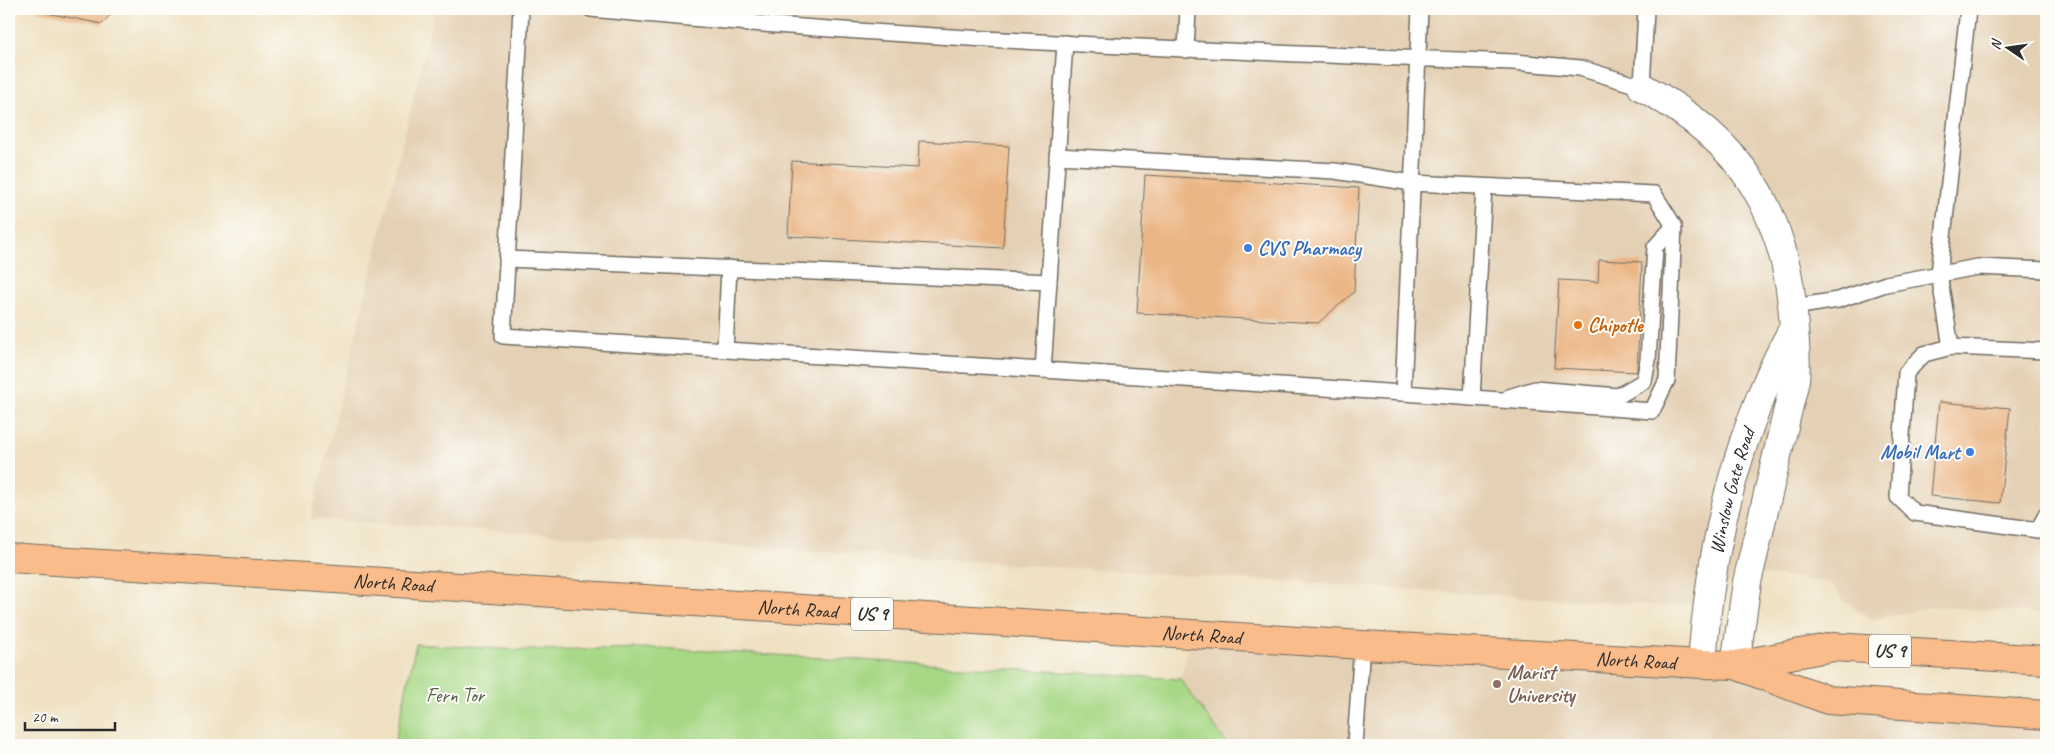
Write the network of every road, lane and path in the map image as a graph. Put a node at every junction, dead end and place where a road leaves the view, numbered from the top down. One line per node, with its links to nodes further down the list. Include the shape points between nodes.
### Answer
1 (521, 9): 17 (lane)
2 (591, 9): 8 (lane)
3 (748, 9): 8 (lane)
4 (1188, 9): 10 (lane)
5 (1420, 9): 11 (lane)
6 (1646, 9): 12 (lane)
7 (1968, 9): 20 (lane)
8 (747, 24): 9 (lane)
9 (1065, 43): 10 (lane); 13 (lane)
10 (1186, 50): 11 (lane)
11 (1418, 58): 12 (lane, via 1580,68); 14 (lane)
12 (1642, 88): 22 (street, Winslow Gate Road, via 1698,123 1718,140 1751,179 1764,199 1785,258)
13 (1057, 156): 14 (lane, via 1335,171); 21 (lane)
14 (1412, 183): 15 (lane); 27 (lane)
15 (1484, 186): 16 (lane, via 1654,194); 28 (lane)
16 (1674, 226): 29 (lane, via 1655,247 1644,381 1618,396 1535,389); 29 (lane, via 1667,380 1652,411)
17 (507, 259): 18 (lane); 24 (lane, via 503,336)
18 (729, 268): 21 (lane); 24 (lane)
19 (2046, 270): 20 (lane, via 1978,267)
20 (1939, 274): 22 (lane, via 1886,284); 23 (lane)
21 (1049, 282): 26 (lane)
22 (1794, 317): 34 (street, Winslow Gate Road, via 1768,376 1734,473 1711,583); 35 (street, Winslow Gate Road, via 1795,380 1746,582)
23 (1951, 347): 25 (lane); 30 (lane, via 1924,354 1906,373 1898,497 1915,513 2038,530)
24 (725, 350): 26 (lane)
25 (2046, 351)
26 (1043, 370): 27 (lane)
27 (1404, 393): 28 (lane)
28 (1472, 398): 29 (lane)
29 (1498, 400)
30 (2046, 515)
31 (9, 558): 32 (highway, North Road / US 9)
32 (1362, 645): 34 (highway, North Road / US 9); 37 (lane)
33 (2046, 660): 35 (highway, North Road / US 9, via 1833,647)
34 (1702, 664): 35 (highway, North Road / US 9)
35 (1735, 665): 36 (highway, North Road / US 9, via 1828,700)
36 (2046, 715)
37 (1355, 745)

